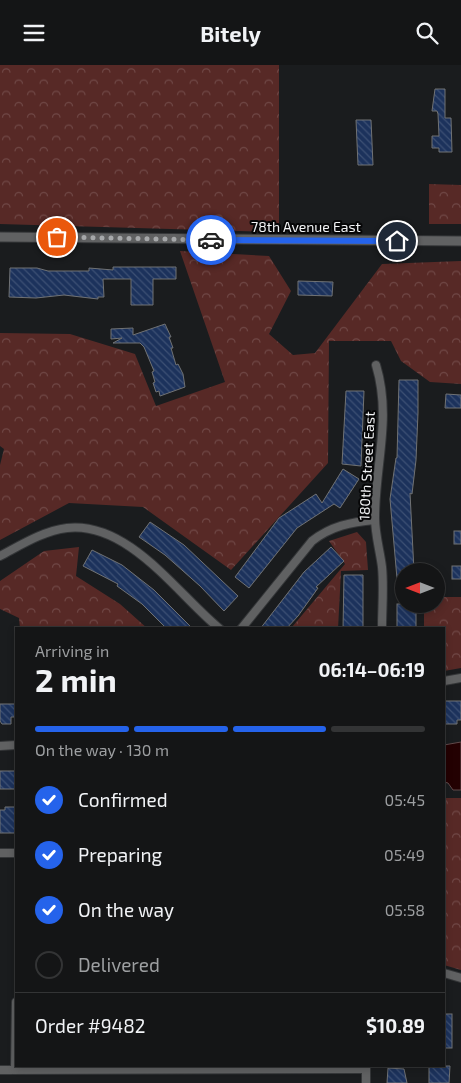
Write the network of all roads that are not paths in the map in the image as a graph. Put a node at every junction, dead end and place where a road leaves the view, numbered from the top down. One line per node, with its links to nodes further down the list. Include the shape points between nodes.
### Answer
1 (0, 237): 2 (street, 78th Avenue East)
2 (461, 241)
3 (376, 365): 4 (street, 180th Street East, via 383,388 383,438)
4 (375, 520): 7 (street, via 323,532 312,541); 8 (street, 180th Street East, via 382,568)
5 (0, 556): 6 (street, via 44,534 68,528 90,530 123,544 164,573)
6 (218, 627)
7 (243, 627)
8 (382, 627)
9 (461, 678): 10 (street)
10 (445, 681)
11 (0, 745): 12 (street)
12 (15, 745)
13 (0, 853): 14 (street)
14 (15, 853)
15 (445, 973): 16 (street)
16 (461, 978)
17 (15, 1067): 22 (street)
18 (114, 1068): 19 (street); 22 (street)
19 (217, 1068): 20 (street)
20 (366, 1068): 23 (street)
21 (0, 1070): 22 (street)
22 (15, 1070)
23 (366, 1083)

